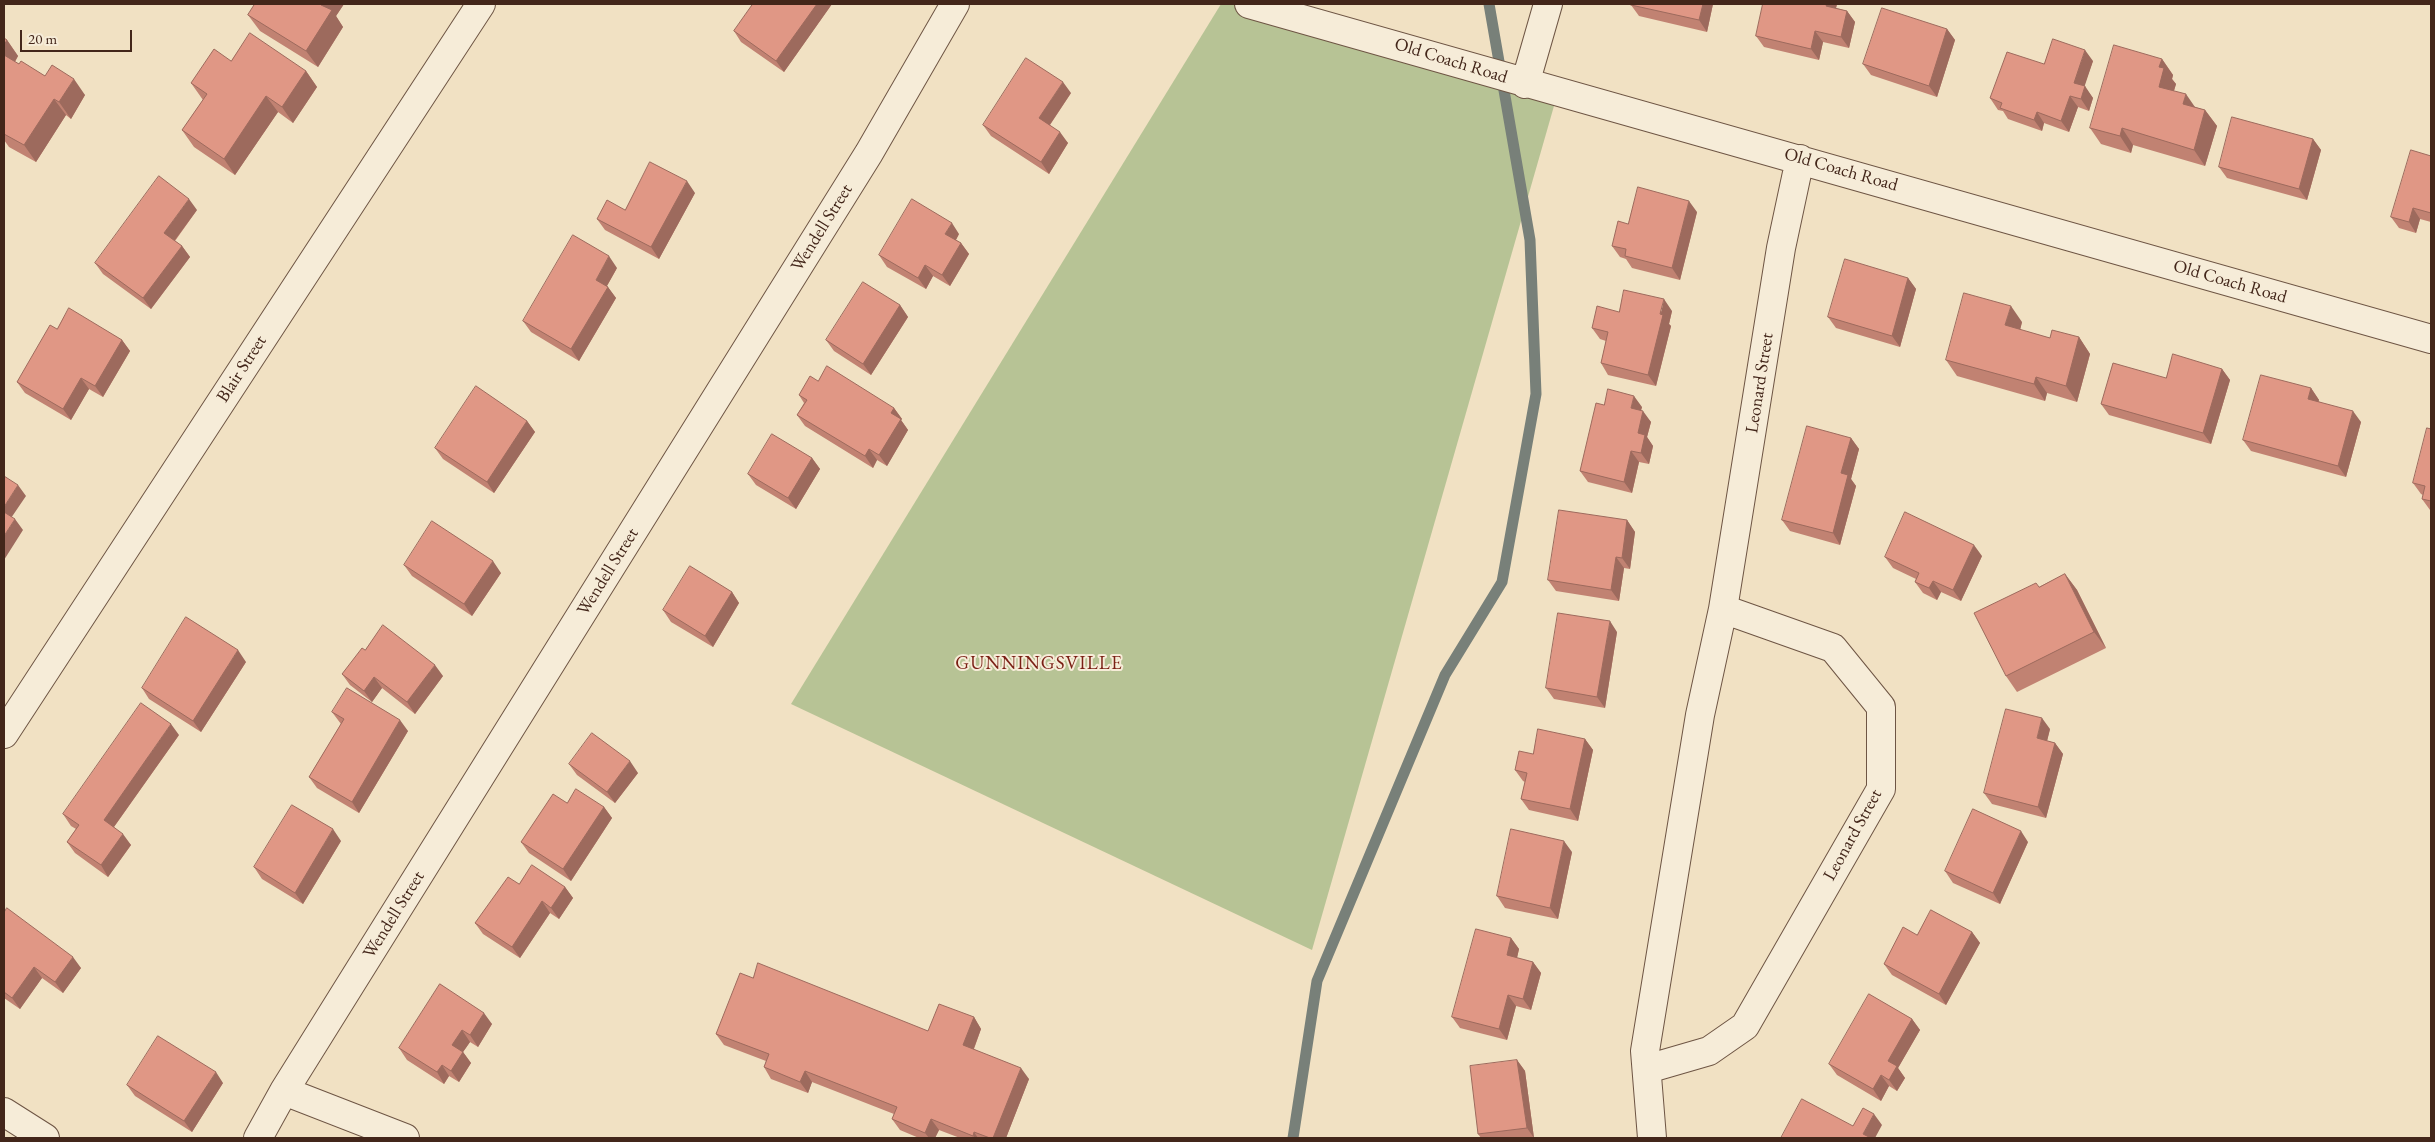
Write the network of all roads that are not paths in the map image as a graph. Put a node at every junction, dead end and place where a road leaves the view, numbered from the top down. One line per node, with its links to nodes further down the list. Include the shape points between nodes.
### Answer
1 (481, 4): 9 (street, Blair Street)
2 (955, 4): 11 (street, Wendell Street, via 869,154)
3 (1249, 4): 5 (street, Old Coach Road, via 1464,63)
4 (1548, 4): 5 (street)
5 (1525, 84): 6 (street, Old Coach Road)
6 (1800, 159): 7 (street, Old Coach Road); 8 (street, Leonard Street, via 1781,248)
7 (2431, 339)
8 (1723, 609): 10 (street, Leonard Street, via 1700,715 1645,1051); 10 (street, Leonard Street, via 1833,648 1881,708 1881,788 1745,1026 1709,1051)
9 (4, 734)
10 (1647, 1068): 16 (street, Leonard Street)
11 (284, 1091): 14 (street, Wendell Street); 15 (street)
12 (4, 1112): 13 (street)
13 (44, 1138)
14 (258, 1138)
15 (405, 1138)
16 (1652, 1138)

